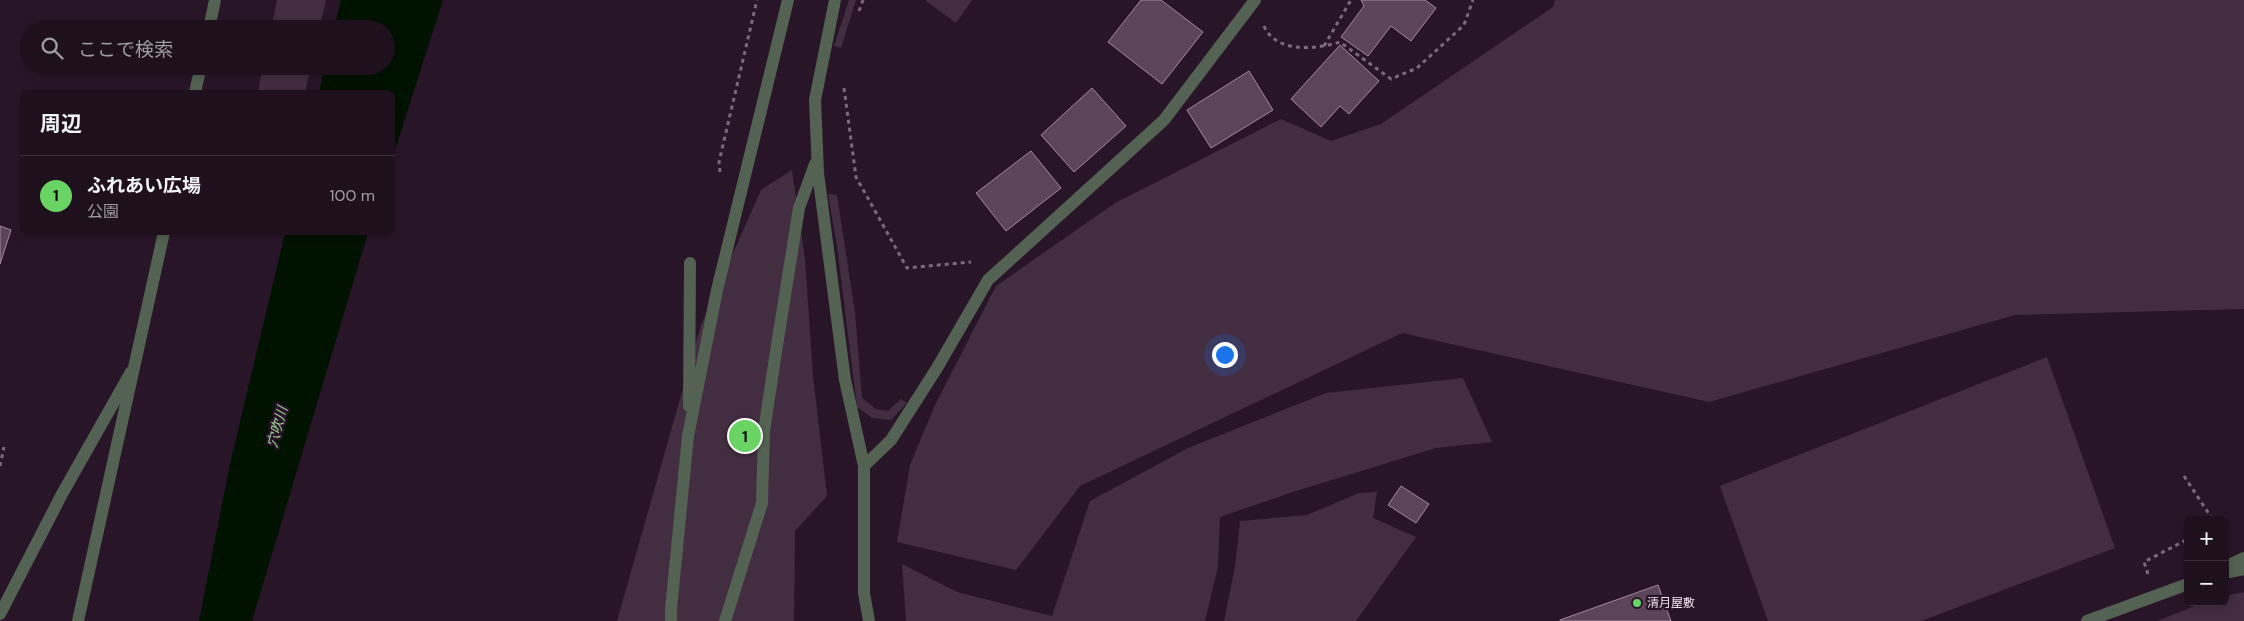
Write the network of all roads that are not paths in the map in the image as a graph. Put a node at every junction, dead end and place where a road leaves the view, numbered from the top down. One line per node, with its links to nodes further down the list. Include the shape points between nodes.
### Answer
1 (215, 0): 5 (street)
2 (788, 0): 12 (street, via 717,290)
3 (835, 0): 8 (street, via 815,100)
4 (1254, 1): 13 (street, via 1164,120 988,280 938,368 891,440)
5 (211, 20)
6 (199, 75): 7 (street)
7 (195, 90)
8 (817, 157): 13 (street, via 844,380); 22 (street, via 799,208 778,335 764,431 762,503)
9 (163, 235): 11 (street)
10 (690, 263): 12 (street)
11 (134, 367): 19 (street, via 62,494); 20 (street)
12 (688, 436): 21 (street)
13 (864, 466): 23 (street, via 864,593)
14 (2244, 558): 15 (street)
15 (2229, 565)
16 (2244, 569): 17 (street)
17 (2229, 572)
18 (2184, 585): 24 (street)
19 (0, 614)
20 (78, 621)
21 (672, 621)
22 (725, 621)
23 (869, 621)
24 (2087, 621)

